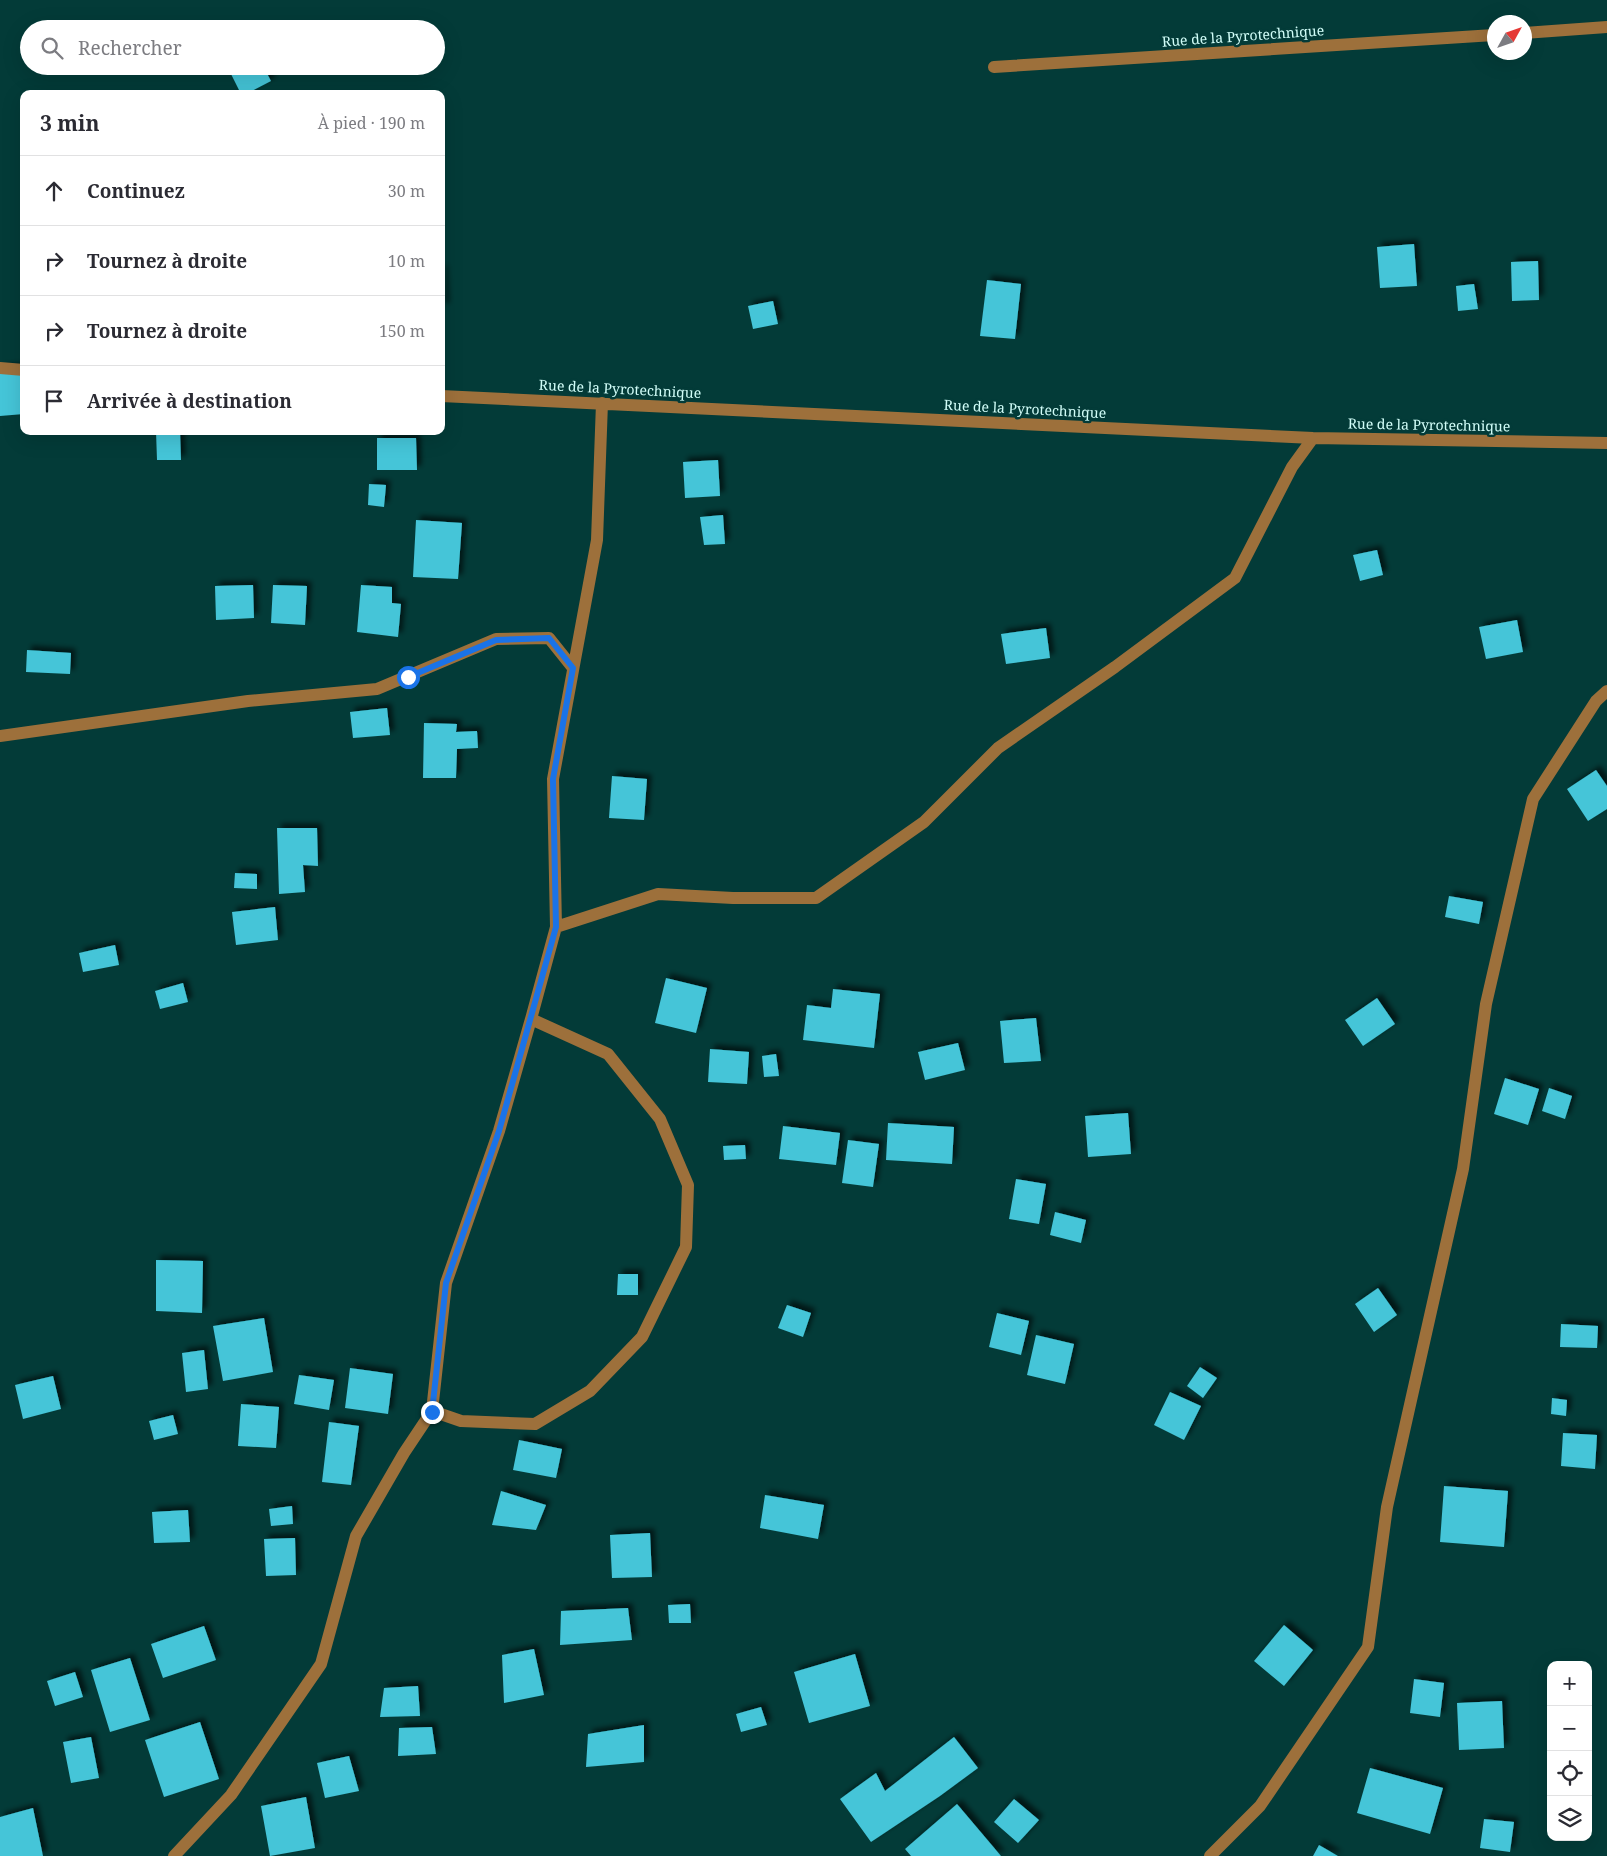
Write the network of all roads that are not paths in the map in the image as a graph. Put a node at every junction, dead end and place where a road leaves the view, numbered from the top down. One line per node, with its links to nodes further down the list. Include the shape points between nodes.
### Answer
1 (1607, 27): 2 (street)
2 (1532, 32)
3 (1487, 35): 4 (street, Rue de la Pyrotechnique)
4 (994, 67)
5 (0, 368): 6 (street)
6 (20, 370)
7 (445, 396): 8 (street, Rue de la Pyrotechnique)
8 (602, 403): 9 (street, Rue de la Pyrotechnique); 11 (street, via 597,540)
9 (1313, 438): 10 (street, Rue de la Pyrotechnique); 14 (street, via 1292,467 1236,578 998,748 924,822 816,898 658,894)
10 (1607, 443)
11 (573, 668): 13 (street, via 549,638 496,640 377,689 248,701); 14 (street, via 553,779)
12 (1607, 691): 18 (street, via 1596,701 1533,799 1486,1004 1463,1169 1387,1507 1368,1647 1260,1806)
13 (0, 736)
14 (556, 927): 15 (street)
15 (531, 1019): 16 (street, via 499,1131 446,1283); 16 (street, via 608,1054 660,1119 688,1185 686,1247 642,1336 590,1391 535,1424 460,1421)
16 (432, 1412): 17 (street, via 356,1536 321,1664 231,1795)
17 (174, 1856)
18 (1210, 1856)

